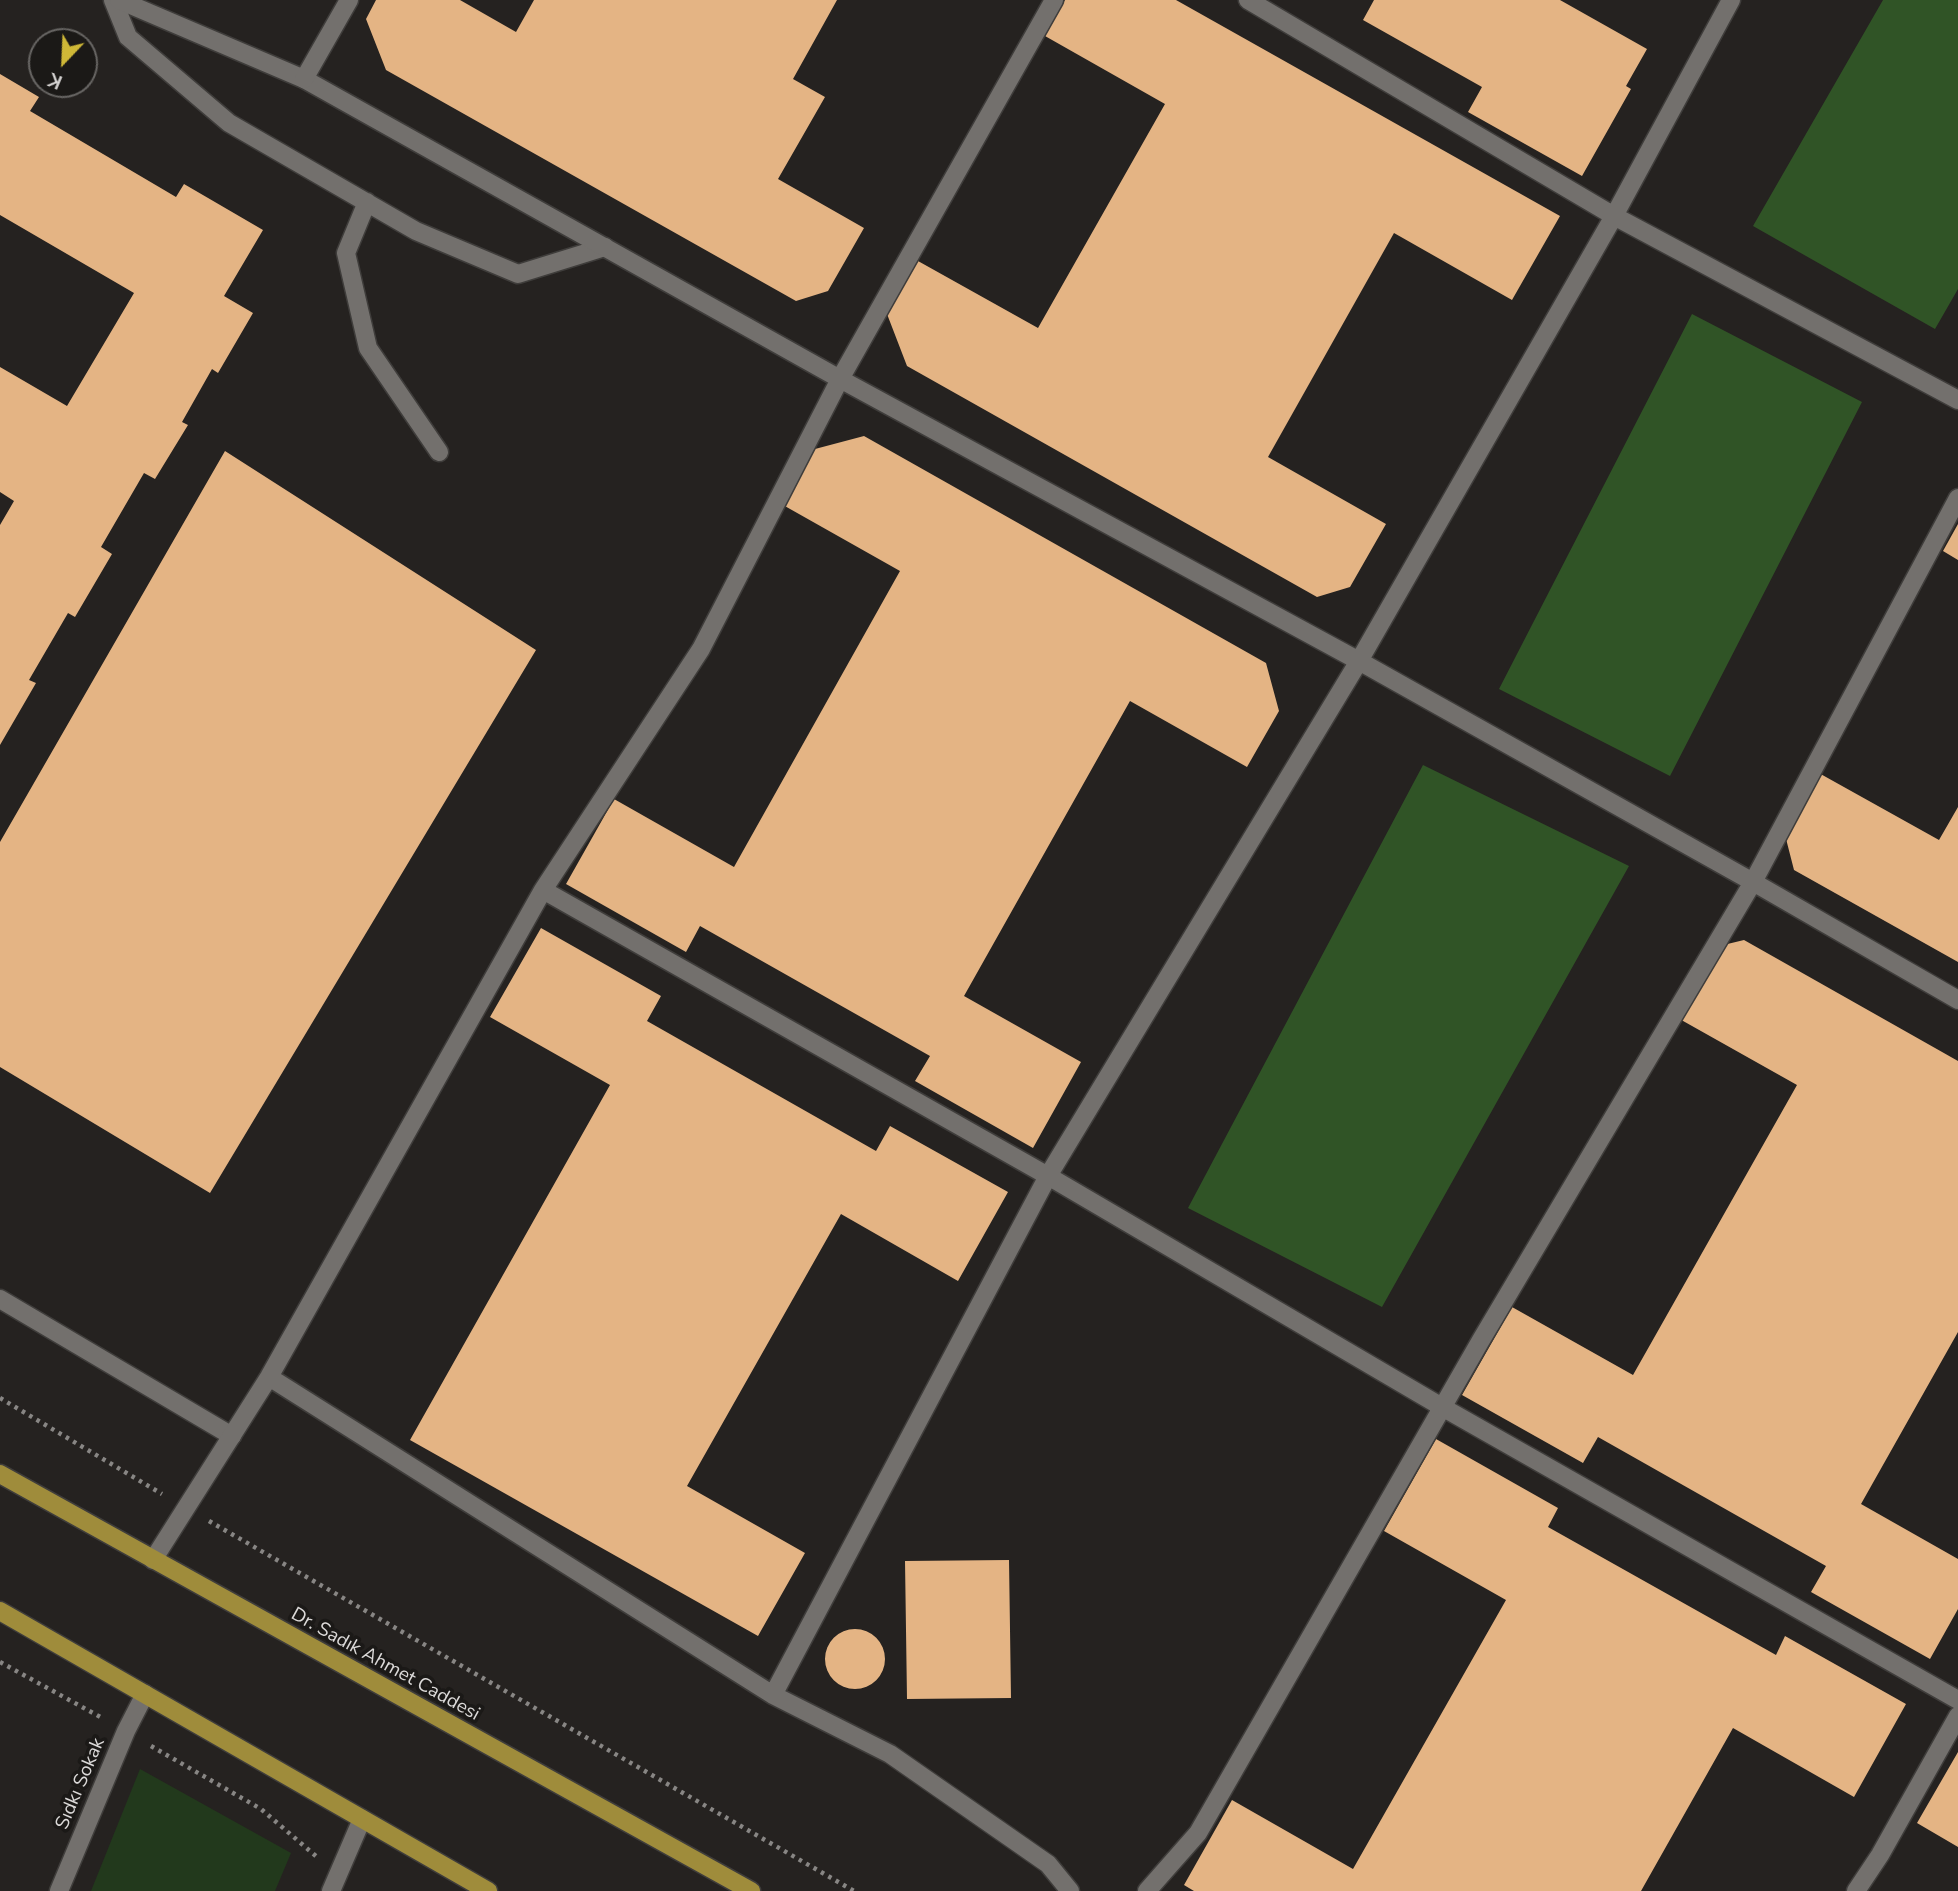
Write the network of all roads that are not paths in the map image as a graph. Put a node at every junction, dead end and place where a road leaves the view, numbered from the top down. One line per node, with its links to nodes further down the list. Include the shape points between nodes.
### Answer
1 (113, 0): 8 (street, via 128,37 229,123)
2 (119, 0): 7 (street)
3 (349, 0): 7 (street)
4 (1054, 0): 11 (street)
5 (1248, 0): 9 (street)
6 (1731, 0): 9 (street)
7 (304, 79): 10 (street)
8 (367, 202): 10 (street, via 416,231 518,274); 13 (street, via 345,253 368,348)
9 (1614, 216): 12 (street); 15 (street)
10 (605, 247): 11 (street)
11 (840, 379): 15 (street); 17 (street, via 701,649)
12 (1958, 400)
13 (439, 452)
14 (1958, 498): 16 (street)
15 (1359, 661): 16 (street); 19 (street)
16 (1753, 882): 18 (street); 22 (street)
17 (543, 890): 19 (street); 21 (street)
18 (1958, 1000)
19 (1048, 1176): 22 (street); 28 (street)
20 (0, 1299): 23 (street)
21 (270, 1377): 23 (street); 28 (street)
22 (1442, 1407): 29 (street); 37 (street, via 1198,1833)
23 (232, 1436): 25 (street)
24 (0, 1474): 25 (main road, Dr. Sadık Ahmet Caddesi)
25 (153, 1560): 35 (main road, Dr. Sadık Ahmet Caddesi)
26 (0, 1611): 27 (main road)
27 (145, 1694): 31 (main road); 33 (street, Sıdkı Sokak)
28 (774, 1695): 36 (street, via 890,1754 1048,1864)
29 (1958, 1700)
30 (1958, 1716): 38 (street)
31 (362, 1819): 32 (street); 34 (main road)
32 (334, 1883)
33 (59, 1891)
34 (488, 1891)
35 (751, 1891)
36 (1070, 1891)
37 (1147, 1891)
38 (1856, 1891)

